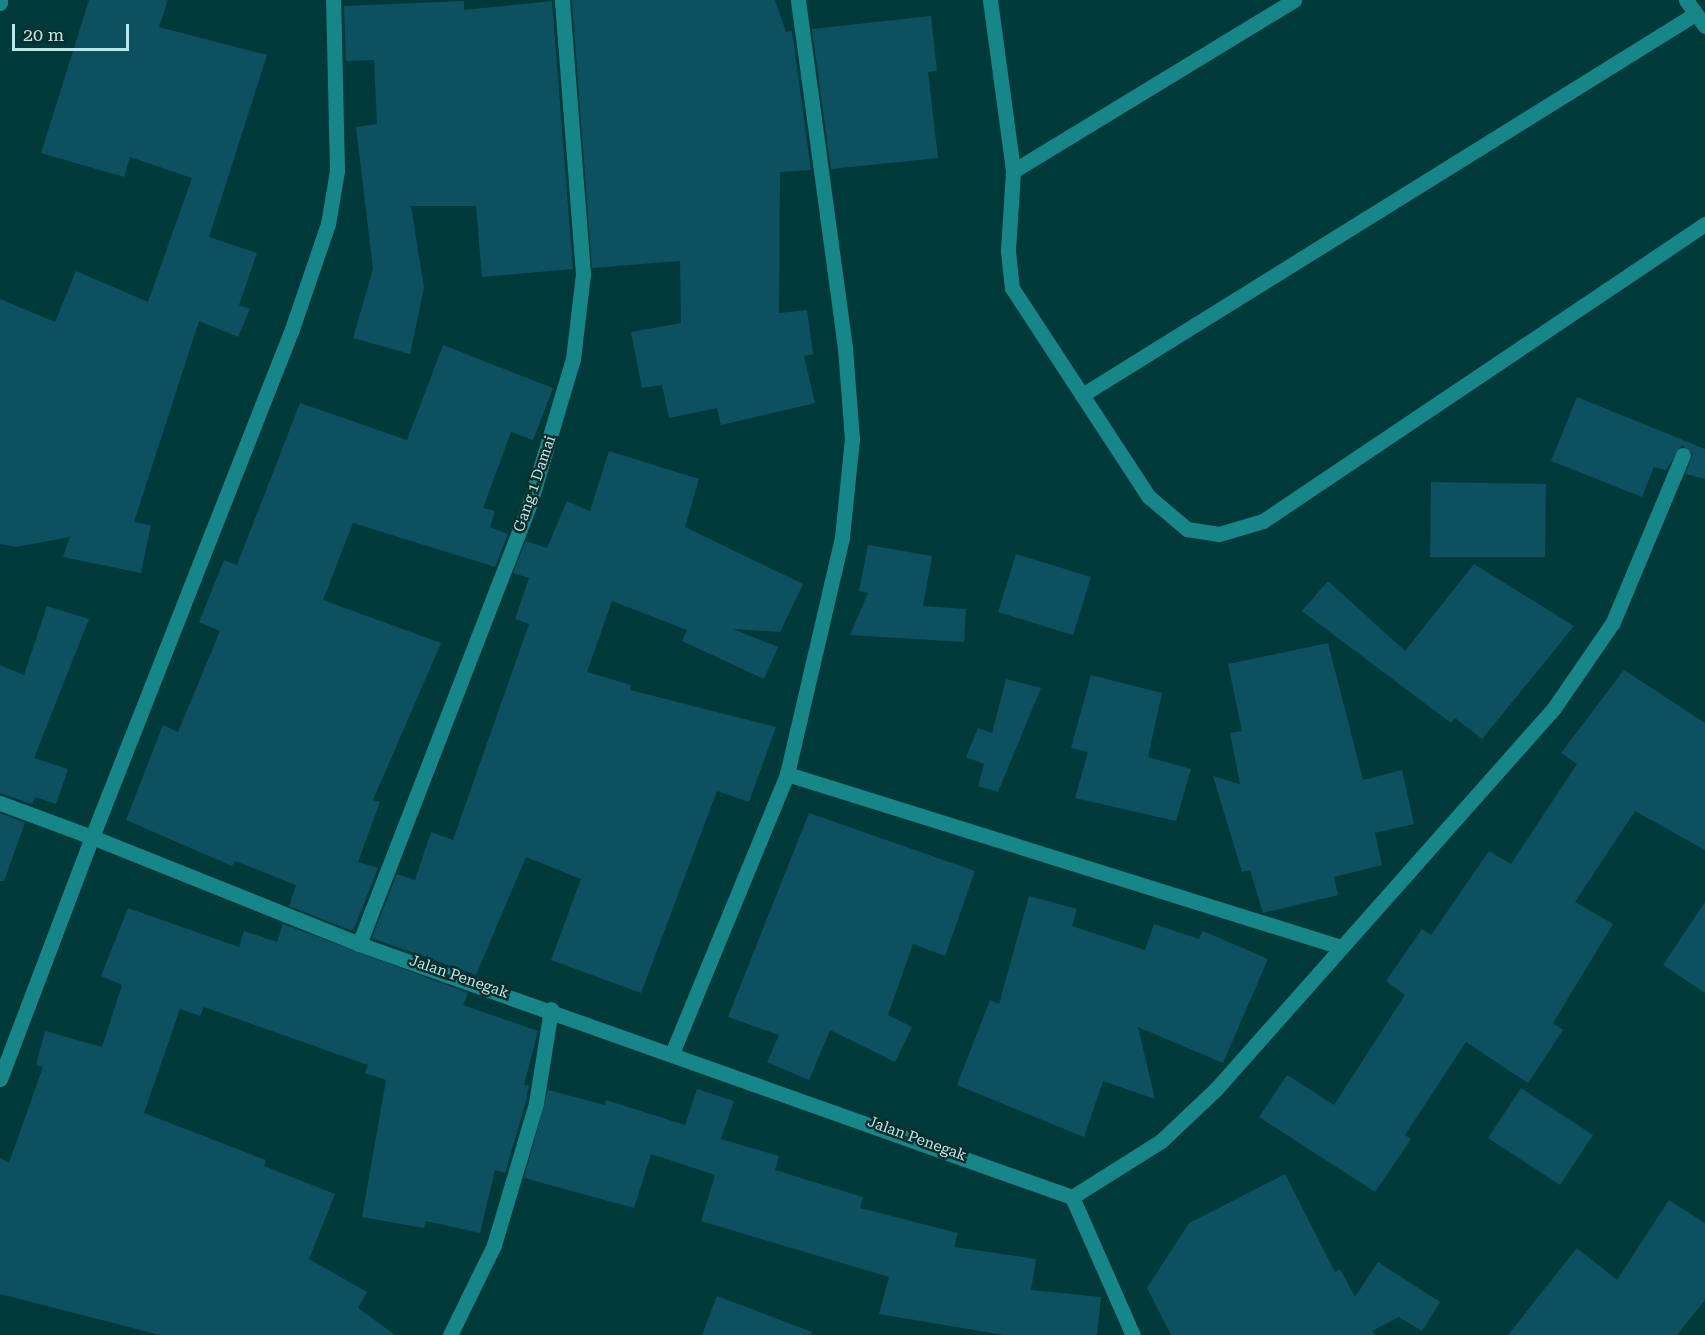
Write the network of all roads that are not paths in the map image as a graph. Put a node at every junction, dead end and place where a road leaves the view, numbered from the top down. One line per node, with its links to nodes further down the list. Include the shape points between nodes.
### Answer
1 (333, 0): 15 (street, via 337,171 328,224 292,329)
2 (562, 0): 16 (street, Gang 1 Damai, via 583,274 573,359 530,503)
3 (798, 0): 13 (street, via 845,348 852,439 840,548)
4 (990, 0): 9 (street)
5 (1294, 0): 9 (street)
6 (1686, 0): 7 (street)
7 (1695, 14): 8 (street); 11 (street)
8 (1705, 26)
9 (1013, 171): 11 (street, via 1008,251 1012,288)
10 (1705, 224): 11 (street, via 1263,521 1219,534 1187,529 1149,497)
11 (1082, 395)
12 (1683, 455): 17 (street, via 1613,622 1554,708)
13 (787, 774): 17 (street); 19 (street)
14 (0, 803): 15 (street, Jalan Penegak)
15 (92, 837): 16 (street, Jalan Penegak); 20 (street)
16 (359, 944): 18 (street, Jalan Penegak)
17 (1341, 946): 21 (street, via 1216,1089 1161,1141)
18 (550, 1009): 19 (street, Jalan Penegak); 22 (street, via 536,1103 494,1245)
19 (673, 1051): 21 (street, Jalan Penegak)
20 (0, 1078)
21 (1072, 1197): 23 (street)
22 (450, 1335)
23 (1133, 1335)

